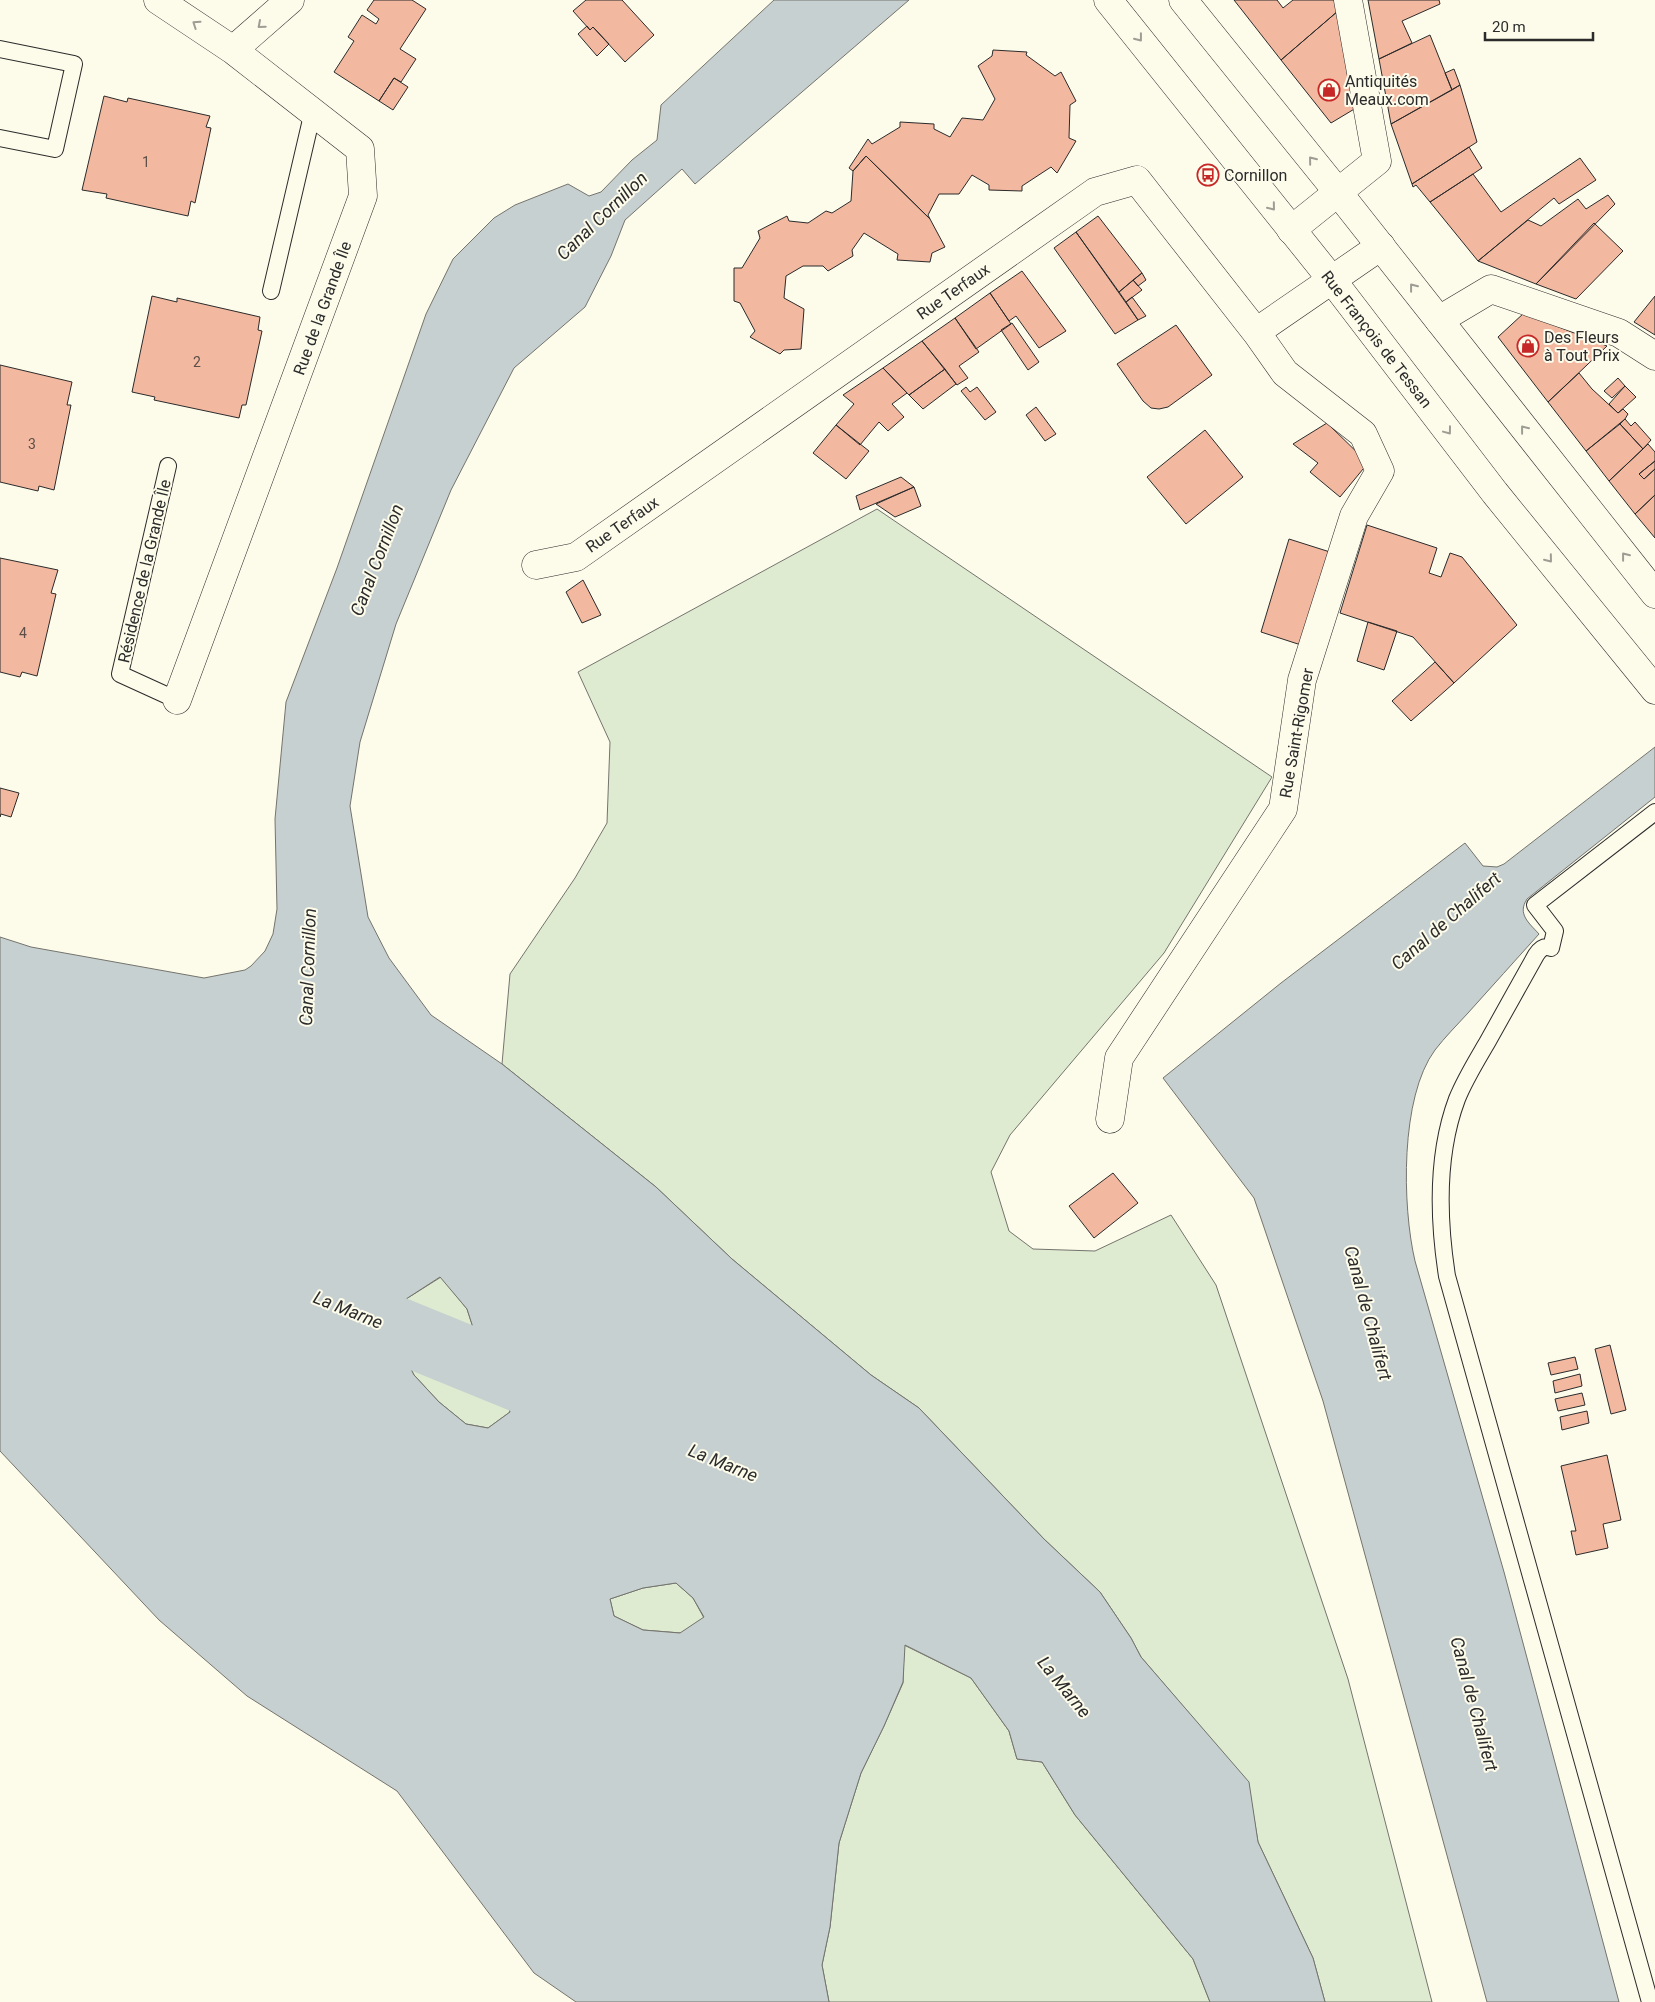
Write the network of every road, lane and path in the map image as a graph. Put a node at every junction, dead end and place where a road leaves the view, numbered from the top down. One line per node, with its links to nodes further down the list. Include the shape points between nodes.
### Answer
1 (158, 0): 7 (street, Rue de la Grande Île, one-way to 1)
2 (290, 0): 7 (street, one-way to 7)
3 (1108, 0): 11 (street, Rue François de Tessan, one-way to 11)
4 (1183, 0): 10 (street, one-way to 4)
5 (1348, 0): 10 (street, via 1376,161)
6 (0, 49): 9 (lane, via 74,64 55,149)
7 (233, 50): 8 (street, Rue de la Grande Île)
8 (314, 112): 14 (lane); 22 (street, Rue de la Grande Île, via 360,149 363,196)
9 (0, 138)
10 (1338, 191): 11 (street); 12 (street)
11 (1292, 230): 13 (street, Rue François de Tessan)
12 (1381, 246): 13 (street); 15 (street, one-way to 12)
13 (1332, 280): 16 (street); 21 (street, Rue François de Tessan, one-way to 21, via 1495,493)
14 (271, 291)
15 (1439, 320): 17 (street, via 1491,289 1619,333); 20 (street, one-way to 15)
16 (1256, 332): 19 (street, Rue Terfaux, via 1137,180 1095,192 576,557); 24 (street, Rue Saint-Rigomer, via 1285,373 1363,434 1380,471 1354,516 1302,680 1283,809 1119,1058)
17 (1655, 356)
18 (168, 466): 22 (lane, Résidence de la Grande Île, via 120,674)
19 (536, 566)
20 (1655, 594)
21 (1651, 684)
22 (177, 700)
23 (1655, 812): 25 (lane, via 1535,905 1555,931 1551,948 1540,948 1457,1099 1442,1160 1441,1217 1447,1276)
24 (1110, 1118)
25 (1650, 2002)

